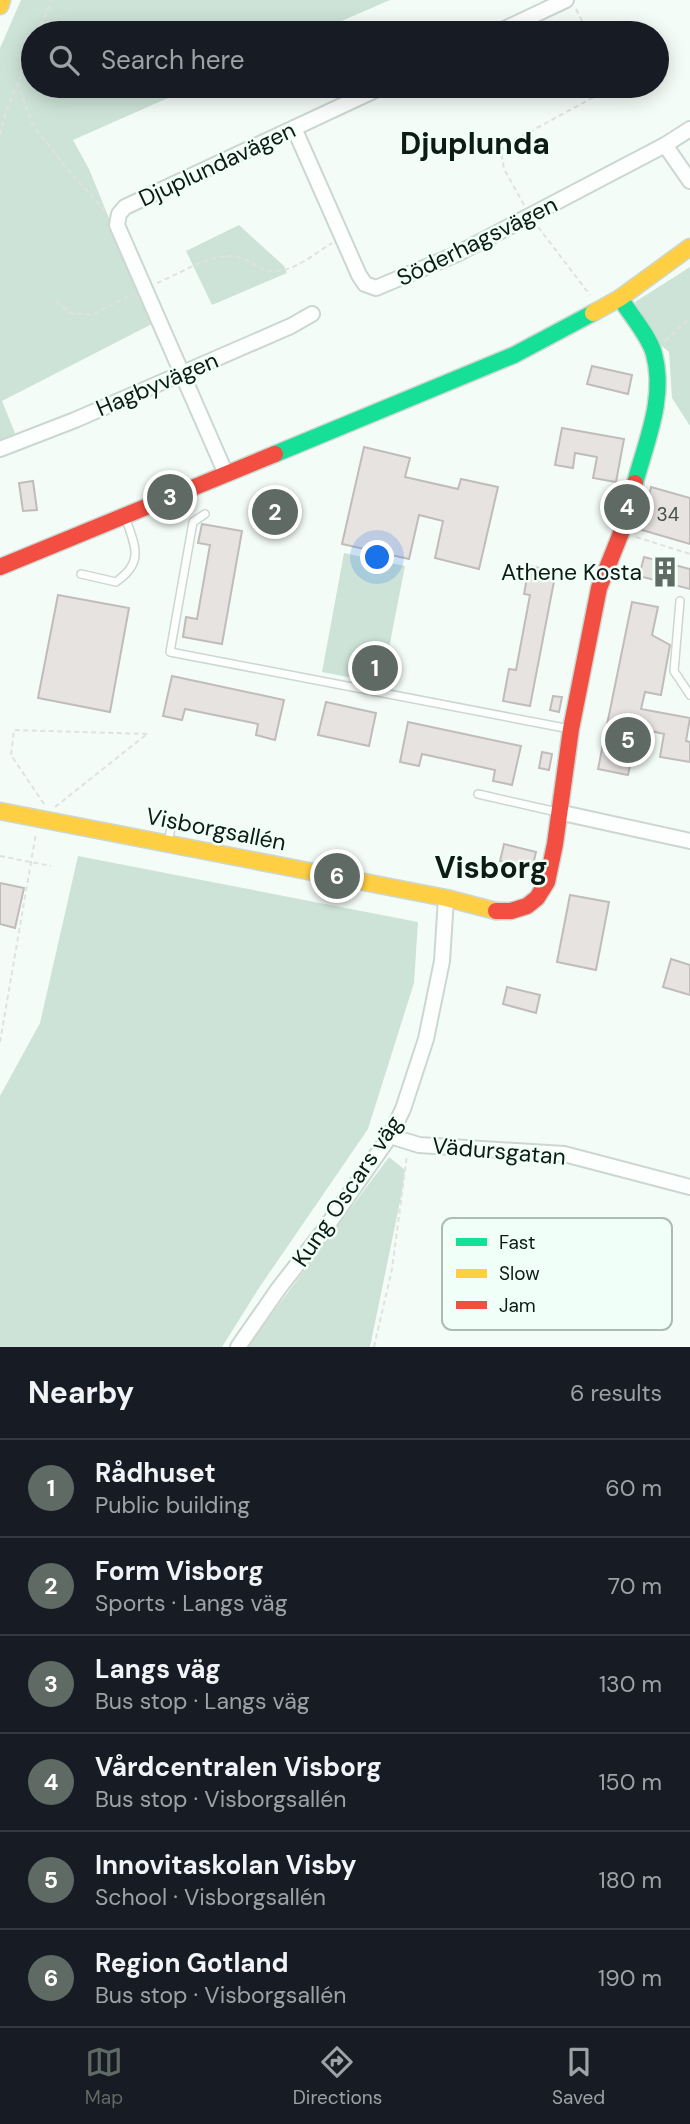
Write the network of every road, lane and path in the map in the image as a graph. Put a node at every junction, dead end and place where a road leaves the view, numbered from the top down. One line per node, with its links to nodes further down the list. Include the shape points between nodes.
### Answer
1 (2, 0): 4 (street)
2 (52, 0): 5 (path)
3 (569, 0): 6 (street); 7 (path)
4 (0, 6)
5 (42, 21)
6 (523, 21)
7 (581, 21)
8 (21, 75): 9 (path)
9 (18, 83): 10 (path); 16 (path)
10 (21, 92)
11 (23, 98): 20 (path, via 32,124)
12 (358, 98): 14 (street, Djuplundavägen)
13 (592, 98): 19 (path, via 501,151 504,169)
14 (294, 128): 20 (street, Djuplundavägen, via 125,208); 21 (street, Söderhagsvägen)
15 (690, 128): 17 (street, Söderhagsvägen)
16 (0, 135)
17 (665, 145): 18 (street); 19 (street, Söderhagsvägen)
18 (690, 181)
19 (530, 217): 21 (street, Söderhagsvägen, via 376,288 365,284); 26 (path)
20 (117, 225): 23 (street, Djuplundavägen)
21 (342, 237): 23 (path, via 291,268 265,269 227,256)
22 (690, 247): 24 (street)
23 (144, 289): 25 (path, via 92,315 70,313); 30 (street, Djuplundavägen)
24 (620, 298): 26 (street); 29 (street, Visborgsallén)
25 (56, 301)
26 (601, 310): 32 (street, via 470,375)
27 (312, 314): 30 (street, Hagbyvägen)
28 (690, 318): 29 (path)
29 (654, 352): 35 (street, Visborgsallén, via 659,383 656,406)
30 (183, 374): 31 (street, Hagbyvägen); 32 (street, Djuplundavägen)
31 (0, 449)
32 (226, 474): 34 (street)
33 (205, 514): 41 (lane, via 193,522 170,652)
34 (125, 515): 37 (street); 38 (lane, via 136,551 130,572 116,582)
35 (621, 533): 36 (path); 41 (street, Visborgsallén, via 599,588)
36 (690, 554)
37 (0, 566)
38 (81, 574)
39 (681, 601): 40 (lane, via 674,671)
40 (690, 695)
41 (571, 729): 46 (street, Visborgsallén)
42 (478, 794): 46 (lane)
43 (55, 807): 45 (path, via 148,734 14,730 11,755)
44 (0, 811): 45 (street, Visborgsallén)
45 (41, 812): 49 (street, Visborgsallén); 51 (path)
46 (558, 812): 48 (street); 53 (street, Visborgsallén, via 547,882 527,906 496,911)
47 (172, 823): 49 (lane)
48 (690, 841)
49 (168, 843): 53 (street, Visborgsallén)
50 (0, 856): 51 (path)
51 (32, 863): 52 (path); 54 (path)
52 (51, 866)
53 (446, 898): 55 (street, Kung Oscars väg, via 442,961 426,1039)
54 (0, 1042)
55 (390, 1136): 56 (street, Vädursgatan); 58 (street, Kung Oscars väg)
56 (408, 1142): 57 (street, Vädursgatan, via 564,1154); 59 (path, via 392,1269)
57 (690, 1187)
58 (238, 1347)
59 (374, 1347)

